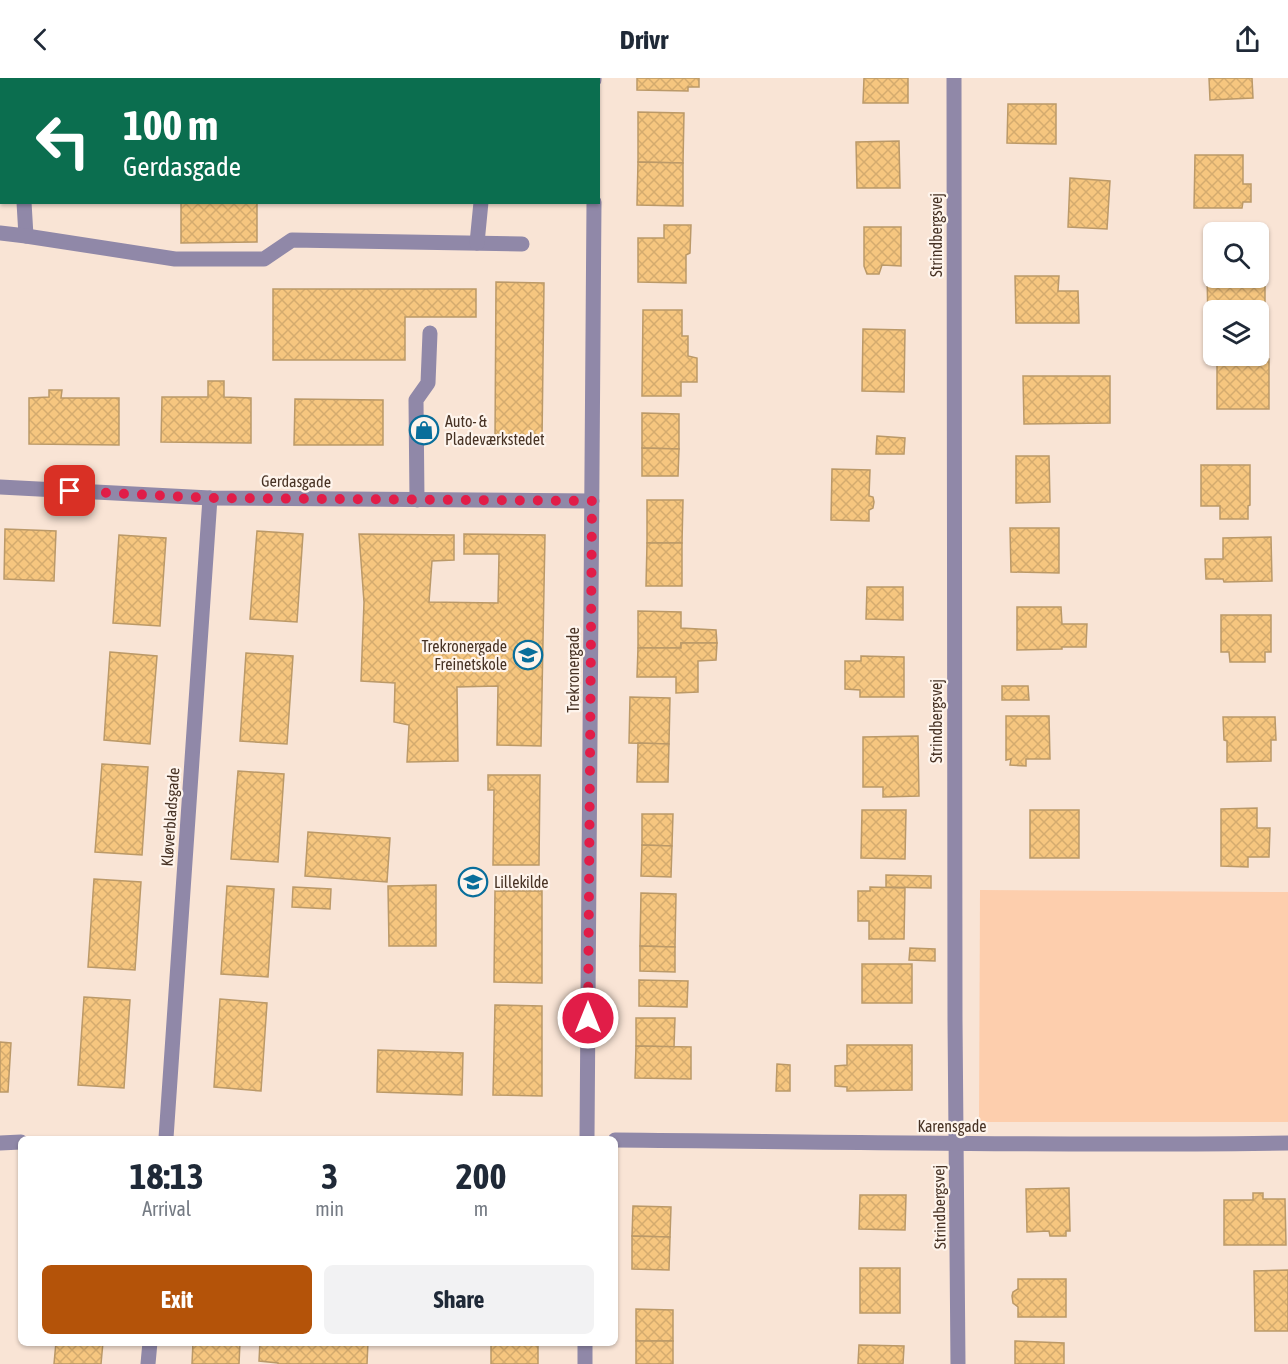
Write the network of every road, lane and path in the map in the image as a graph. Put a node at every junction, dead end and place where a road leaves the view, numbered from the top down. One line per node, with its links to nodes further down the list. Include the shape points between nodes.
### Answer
1 (954, 78): 20 (street, Strindbergsvej)
2 (24, 204): 6 (street)
3 (481, 204): 7 (street)
4 (594, 204): 13 (street, Trekronergade)
5 (0, 233): 6 (street)
6 (26, 236): 7 (street, via 175,259 264,260 292,240)
7 (477, 243): 8 (street)
8 (522, 244)
9 (430, 333): 12 (street, via 428,383 416,400)
10 (0, 487): 11 (street, Gerdasgade)
11 (210, 498): 12 (street, Gerdasgade); 14 (street, Kløverbladsgade)
12 (417, 500): 13 (street, Gerdasgade)
13 (592, 501): 15 (street, Trekronergade)
14 (166, 1136)
15 (587, 1136)
16 (618, 1140): 20 (street, Karensgade)
17 (18, 1142): 18 (street)
18 (0, 1143)
19 (1288, 1143): 20 (street, Karensgade)
20 (956, 1144): 25 (street, Strindbergsvej)
21 (150, 1346): 23 (street)
22 (585, 1346): 24 (street)
23 (148, 1364)
24 (585, 1364)
25 (958, 1364)

